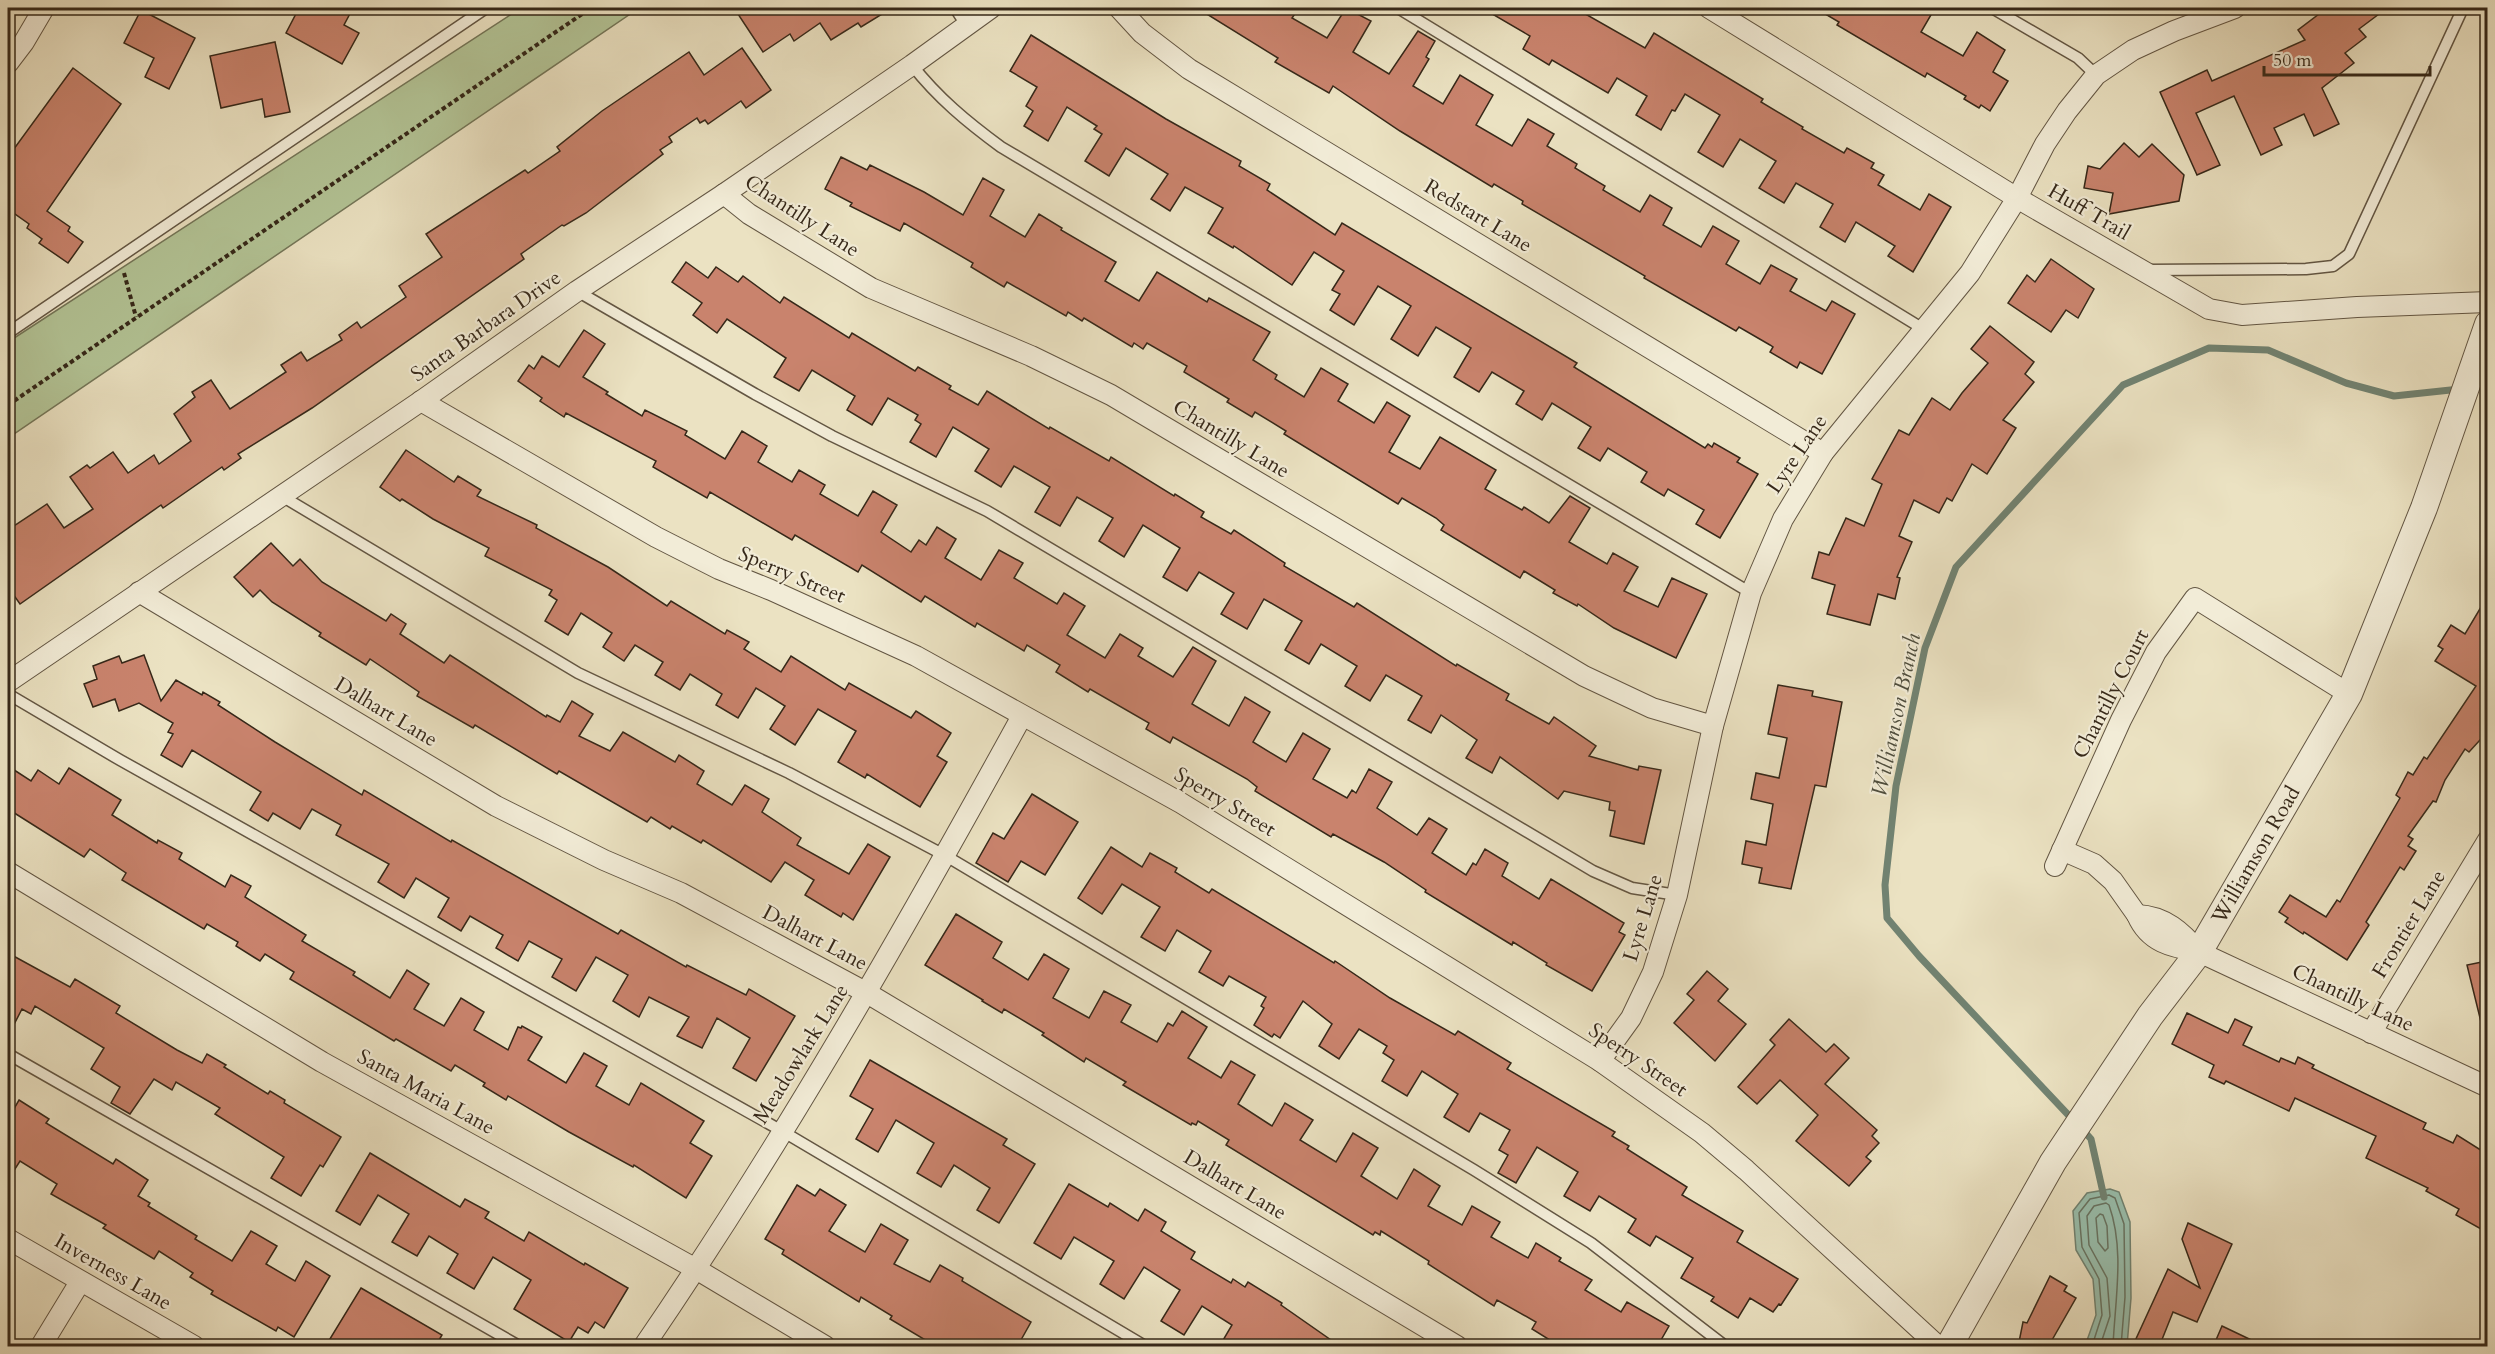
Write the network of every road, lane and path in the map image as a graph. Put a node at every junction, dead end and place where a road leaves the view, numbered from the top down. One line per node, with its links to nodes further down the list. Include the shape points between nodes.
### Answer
1 (44, 8): 14 (street)
2 (486, 8): 12 (lane)
3 (591, 8): 23 (path)
4 (955, 8): 13 (lane)
5 (991, 8): 13 (street, Santa Barbara Drive)
6 (1119, 8): 29 (street, Redstart Lane, via 1142,33 1190,69)
7 (1398, 8): 25 (lane)
8 (1709, 8): 18 (street, Huff Trail)
9 (1992, 8): 16 (lane, via 2078,58)
10 (2231, 8): 16 (street, Lyre Lane, via 2133,50)
11 (2463, 8): 20 (lane, via 2349,254 2333,266 2306,269)
12 (472, 12): 19 (lane)
13 (966, 25): 15 (street, Santa Barbara Drive)
14 (8, 63)
15 (912, 65): 17 (street, Santa Barbara Drive); 32 (lane, via 957,114 1001,147)
16 (2096, 75): 18 (street, Lyre Lane, via 2045,144)
17 (724, 194): 21 (street, Santa Barbara Drive); 37 (street, Chantilly Lane, via 870,288 1032,356 1111,395 1584,676 1652,708)
18 (2017, 198): 20 (street, Huff Trail); 25 (street, Lyre Lane, via 1971,273)
19 (120, 258): 23 (path); 26 (lane)
20 (2141, 270): 22 (street, Huff Trail, via 2208,309 2242,315)
21 (577, 291): 27 (street, Santa Barbara Drive); 41 (lane, via 832,436 987,511 1593,871 1632,888)
22 (2487, 302)
23 (136, 317): 28 (path)
24 (2486, 329): 35 (street, Williamson Road, via 2424,508)
25 (1925, 330): 29 (street, Lyre Lane)
26 (8, 333)
27 (421, 401): 30 (street, Santa Barbara Drive); 36 (street, Sperry Street, via 656,537 916,656)
28 (8, 405)
29 (1823, 453): 32 (street, Lyre Lane, via 1783,519)
30 (280, 495): 31 (street, Santa Barbara Drive); 39 (lane, via 578,673 789,773)
31 (139, 592): 33 (street, Santa Barbara Drive); 43 (street, Dalhart Lane, via 496,806 681,893)
32 (1751, 593): 37 (street, Lyre Lane)
33 (8, 682)
34 (8, 694): 48 (lane)
35 (2349, 694): 42 (street, Williamson Road); 42 (street, Chantilly Court, via 2195,598 2156,652 2059,858 2094,864 2113,881 2137,915 2153,915 2183,933)
36 (1022, 716): 39 (street, Meadowlark Lane); 46 (street, Sperry Street, via 1181,803)
37 (1713, 726): 41 (street, Lyre Lane)
38 (2484, 851): 44 (street, Frontier Lane)
39 (946, 856): 43 (street, Meadowlark Lane); 59 (lane, via 1582,1237)
40 (8, 872): 50 (street, Santa Maria Lane, via 313,1057)
41 (1677, 895): 46 (street, Lyre Lane, via 1631,1018)
42 (2199, 952): 44 (street, Chantilly Lane); 61 (street, Williamson Road, via 2079,1120)
43 (867, 993): 48 (street, Meadowlark Lane); 58 (street, Dalhart Lane)
44 (2371, 1033): 47 (street, Chantilly Lane)
45 (8, 1054): 54 (lane)
46 (1600, 1061): 60 (street, Sperry Street, via 1702,1133 1746,1170)
47 (2487, 1087)
48 (782, 1131): 50 (street, Meadowlark Lane); 57 (lane)
49 (8, 1239): 51 (street, Inverness Lane)
50 (696, 1269): 55 (street, Meadowlark Lane); 56 (street, Santa Maria Lane)
51 (80, 1282): 52 (street); 53 (street, Inverness Lane)
52 (41, 1347)
53 (195, 1347)
54 (519, 1347)
55 (644, 1347)
56 (825, 1347)
57 (1144, 1347)
58 (1457, 1347)
59 (1725, 1347)
60 (1938, 1347)
61 (1949, 1347)

